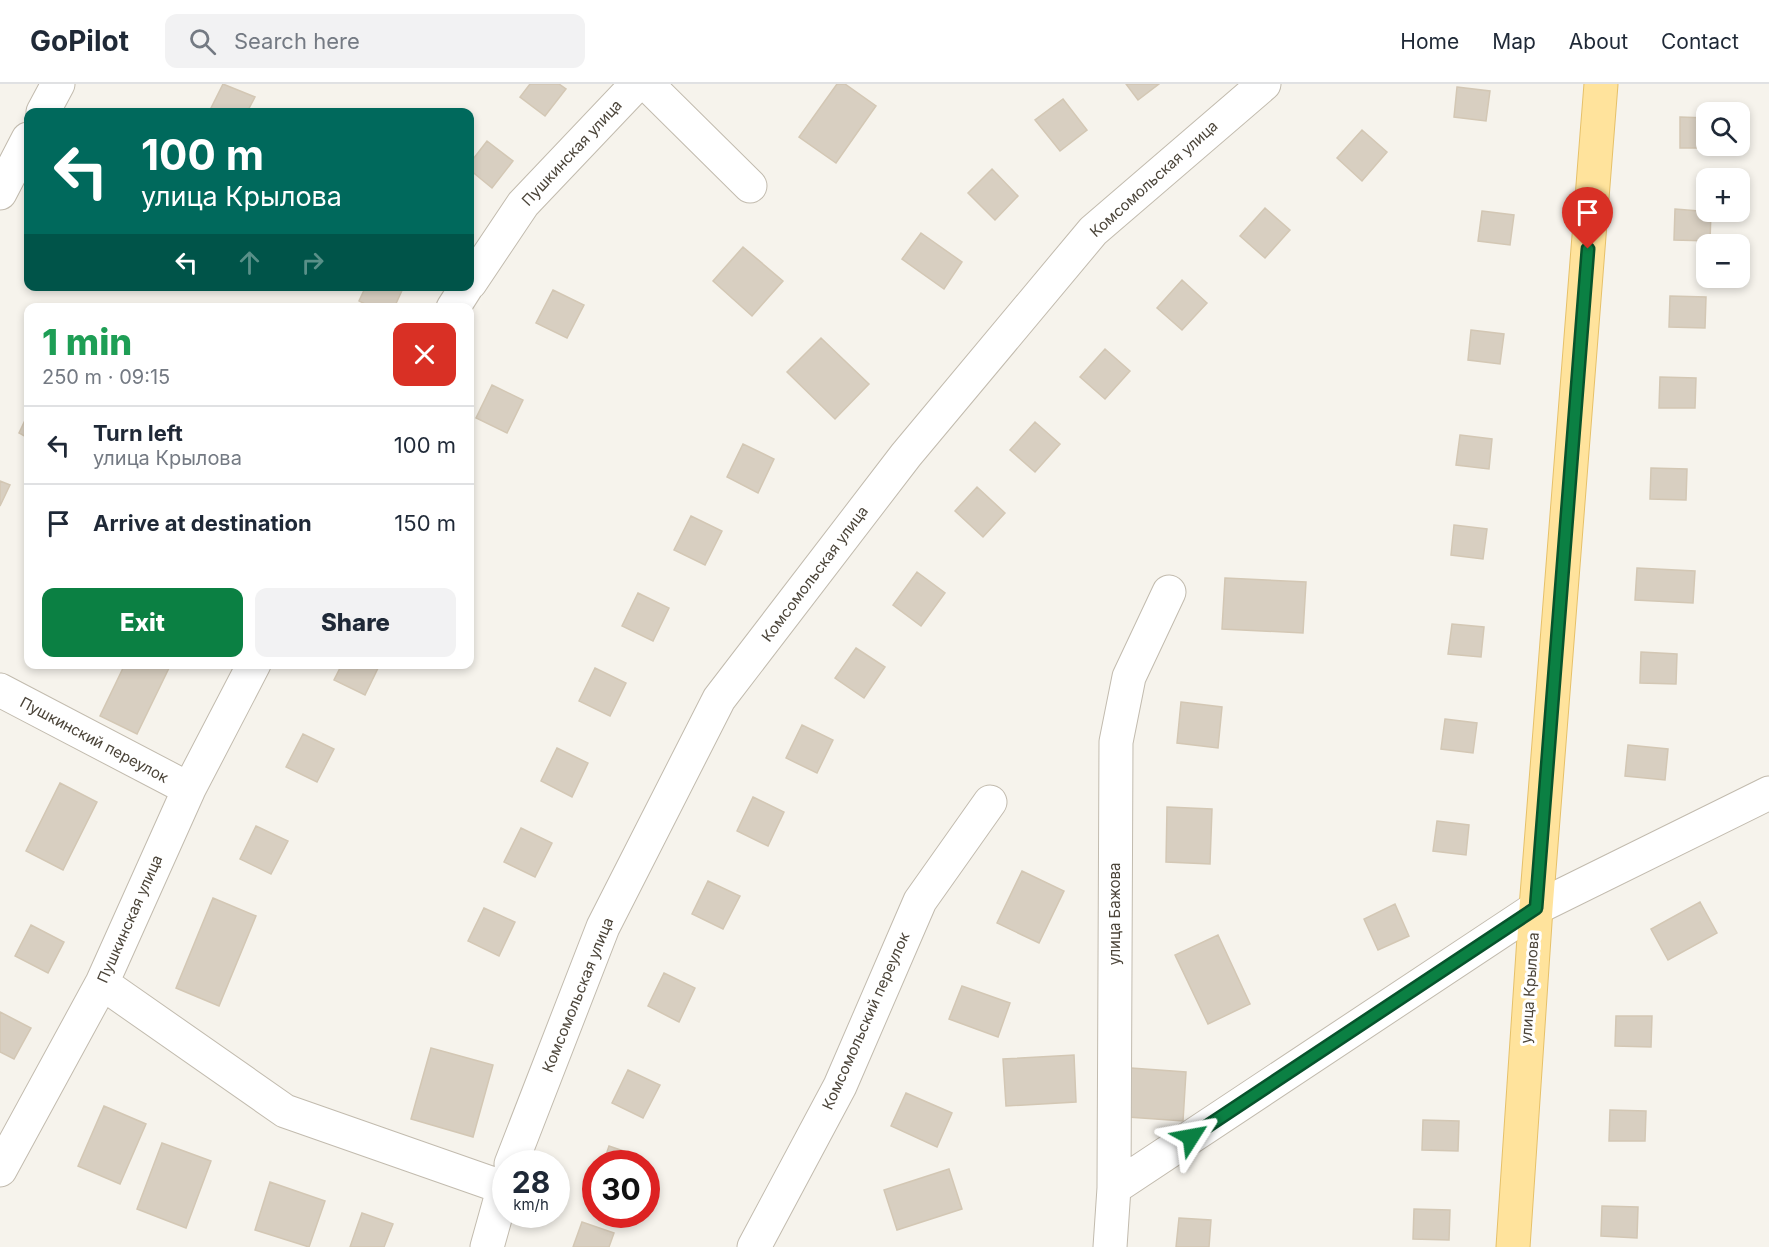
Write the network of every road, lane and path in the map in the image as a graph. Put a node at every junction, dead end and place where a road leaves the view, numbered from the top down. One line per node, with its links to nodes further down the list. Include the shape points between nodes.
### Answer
1 (58, 84): 6 (street)
2 (637, 84): 10 (street, Пушкинская улица, via 523,204)
3 (647, 84): 8 (street)
4 (1264, 84): 19 (street, Комсомольская улица, via 1093,231 906,455 719,699 603,927)
5 (1601, 84): 17 (main road, улица Крылова)
6 (45, 108)
7 (24, 147): 9 (street)
8 (750, 186)
9 (0, 193)
10 (474, 276)
11 (1169, 592): 22 (street, улица Бажова, via 1129,677 1116,742)
12 (251, 669): 14 (street, Пушкинская улица)
13 (0, 690): 14 (street, Пушкинский переулок)
14 (189, 789): 18 (street, Пушкинская улица)
15 (1769, 793): 17 (street)
16 (990, 802): 25 (street, Комсомольский переулок, via 920,901 840,1086)
17 (1536, 908): 22 (street); 27 (main road, улица Крылова)
18 (102, 983): 20 (street, Пушкинская улица); 21 (street, via 285,1111)
19 (516, 1150)
20 (0, 1170)
21 (492, 1173)
22 (1114, 1188): 26 (street, улица Бажова)
23 (492, 1228): 24 (street, Комсомольская улица)
24 (487, 1247)
25 (754, 1247)
26 (1110, 1247)
27 (1513, 1247)

